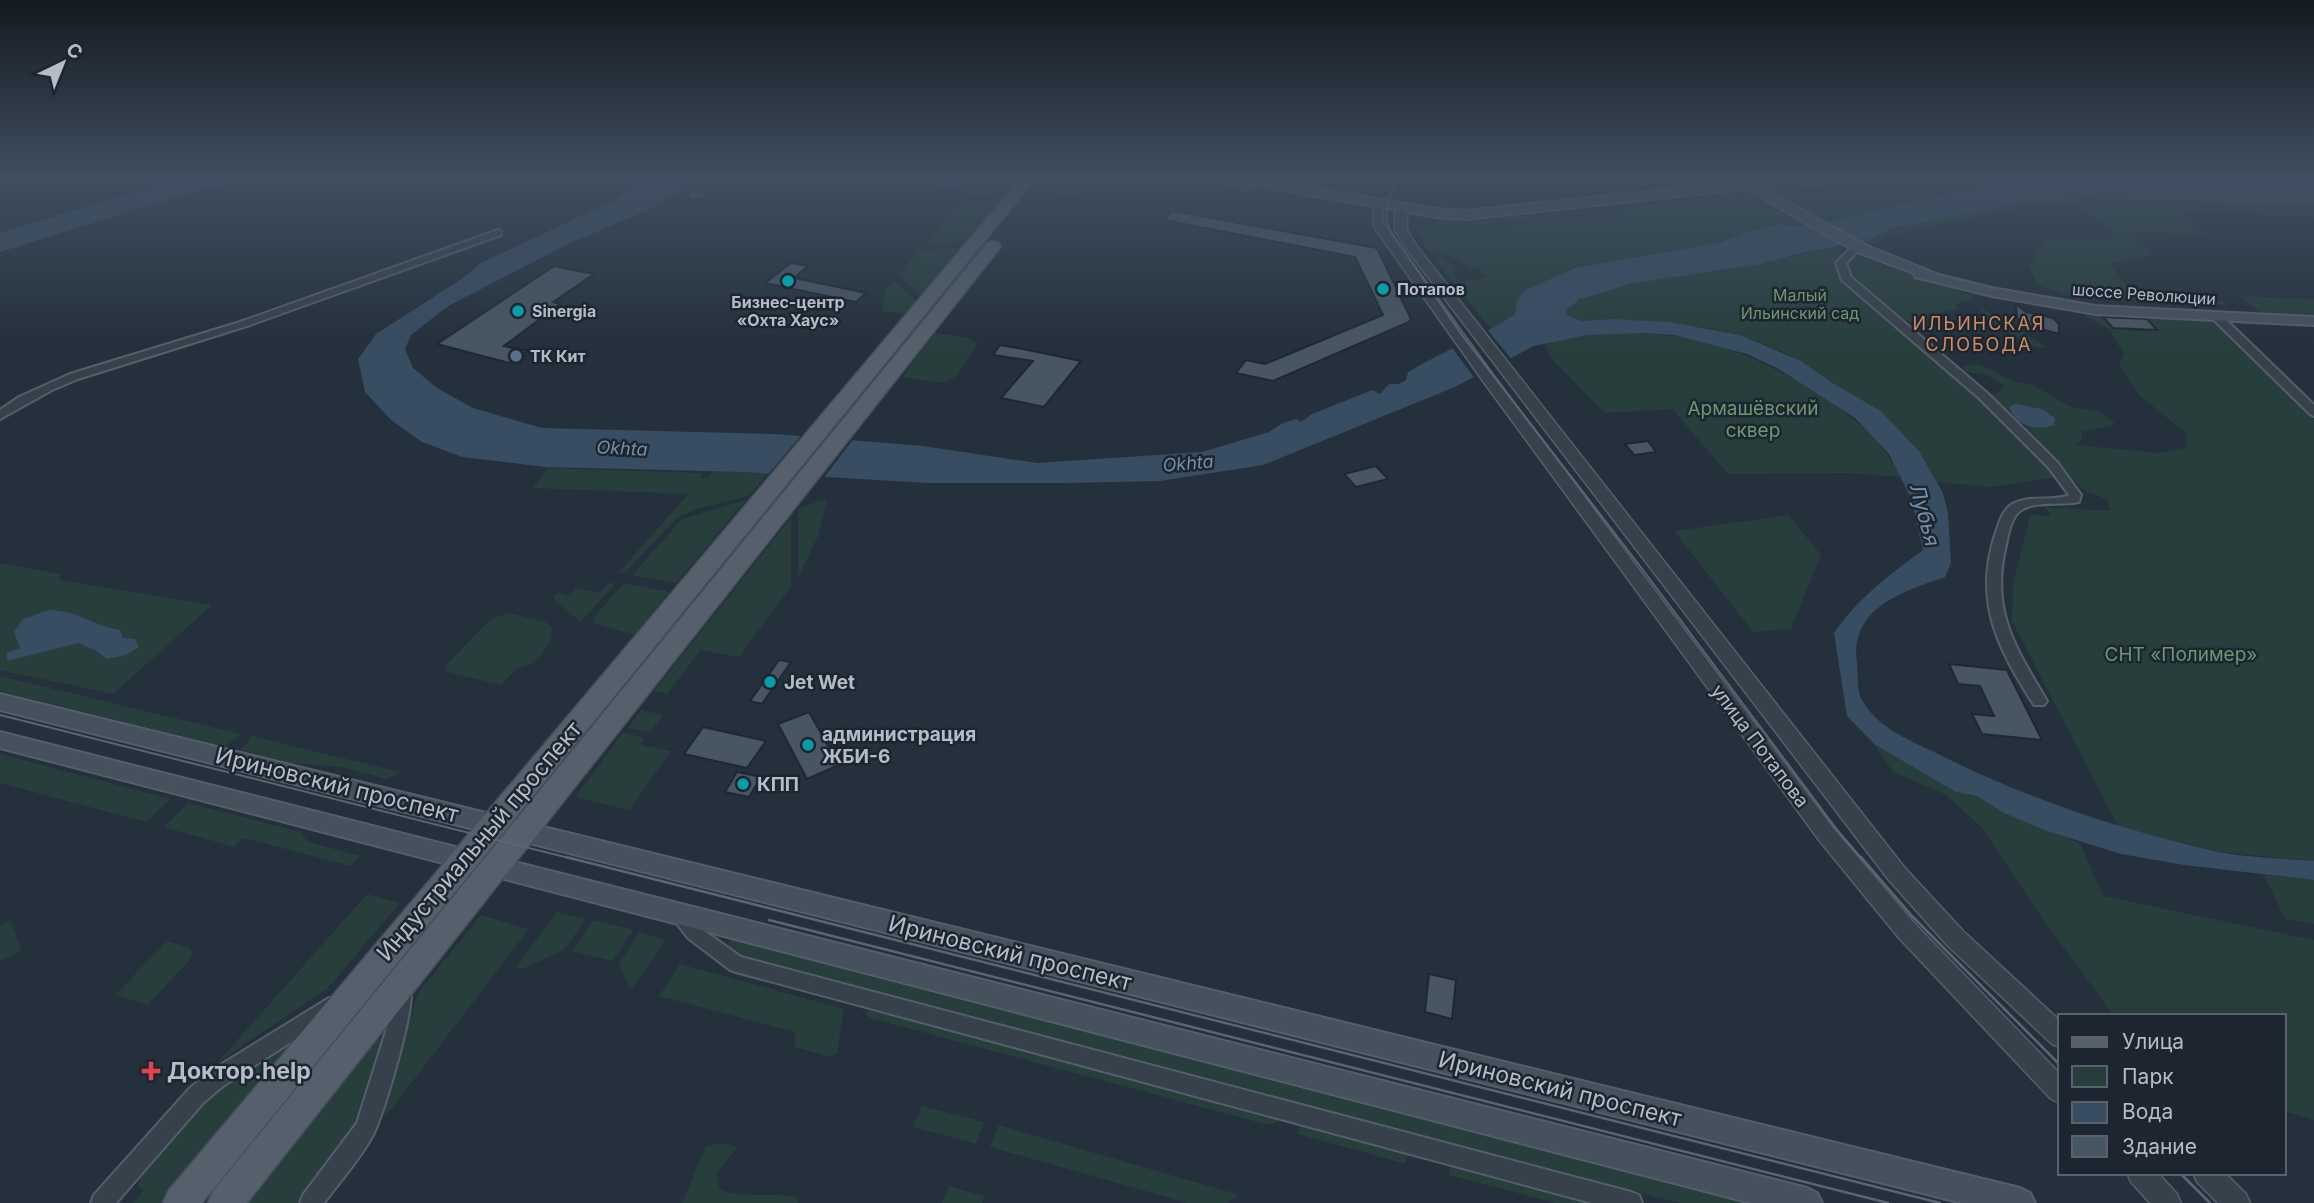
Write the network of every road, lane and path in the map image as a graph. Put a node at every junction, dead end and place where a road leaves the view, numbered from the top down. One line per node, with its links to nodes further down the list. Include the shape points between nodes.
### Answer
1 (495, 234): 11 (street, via 294,307 69,379 32,394)
2 (993, 234): 12 (main road)
3 (1385, 234): 9 (street, via 1458,337)
4 (1403, 234): 9 (street, via 1474,330)
5 (1830, 234): 6 (main road, шоссе Революции)
6 (1852, 247): 7 (main road, шоссе Революции, via 1917,273 1992,292 2074,307); 14 (street, via 1841,263 1846,278 2005,415 2075,495 2067,501 2014,510 1993,565 1993,608 2019,672)
7 (2216, 316): 8 (main road, шоссе Революции); 10 (street)
8 (2314, 321)
9 (1497, 374): 24 (street, улица Потапова, via 1896,873 1955,937); 25 (street, улица Потапова, via 1759,746 1870,888)
10 (2314, 412)
11 (0, 415)
12 (838, 423): 13 (main road)
13 (792, 479): 17 (main road, Индустриальный проспект); 18 (main road, Индустриальный проспект)
14 (2039, 701)
15 (0, 702): 17 (main road, Ириновский проспект)
16 (0, 740): 19 (main road, Ириновский проспект)
17 (494, 824): 18 (main road, Ириновский проспект); 19 (main road, Индустриальный проспект)
18 (522, 831): 20 (main road, Индустриальный проспект); 34 (main road, Ириновский проспект)
19 (465, 859): 20 (main road, Ириновский проспект); 23 (main road, Индустриальный проспект)
20 (494, 867): 21 (main road, Ириновский проспект); 22 (main road, Индустриальный проспект)
21 (678, 914): 32 (street, via 694,933 736,964); 33 (main road, Ириновский проспект)
22 (405, 979): 30 (main road, Индустриальный проспект); 31 (street, via 396,1031 370,1119)
23 (357, 990): 28 (street, via 206,1088); 29 (main road, Индустриальный проспект)
24 (2058, 1034)
25 (2058, 1089)
26 (2142, 1175): 35 (street)
27 (2208, 1175): 36 (street)
28 (102, 1203)
29 (180, 1203)
30 (225, 1203)
31 (312, 1203)
32 (1631, 1203)
33 (1807, 1203)
34 (2020, 1203)
35 (2168, 1203)
36 (2237, 1203)

